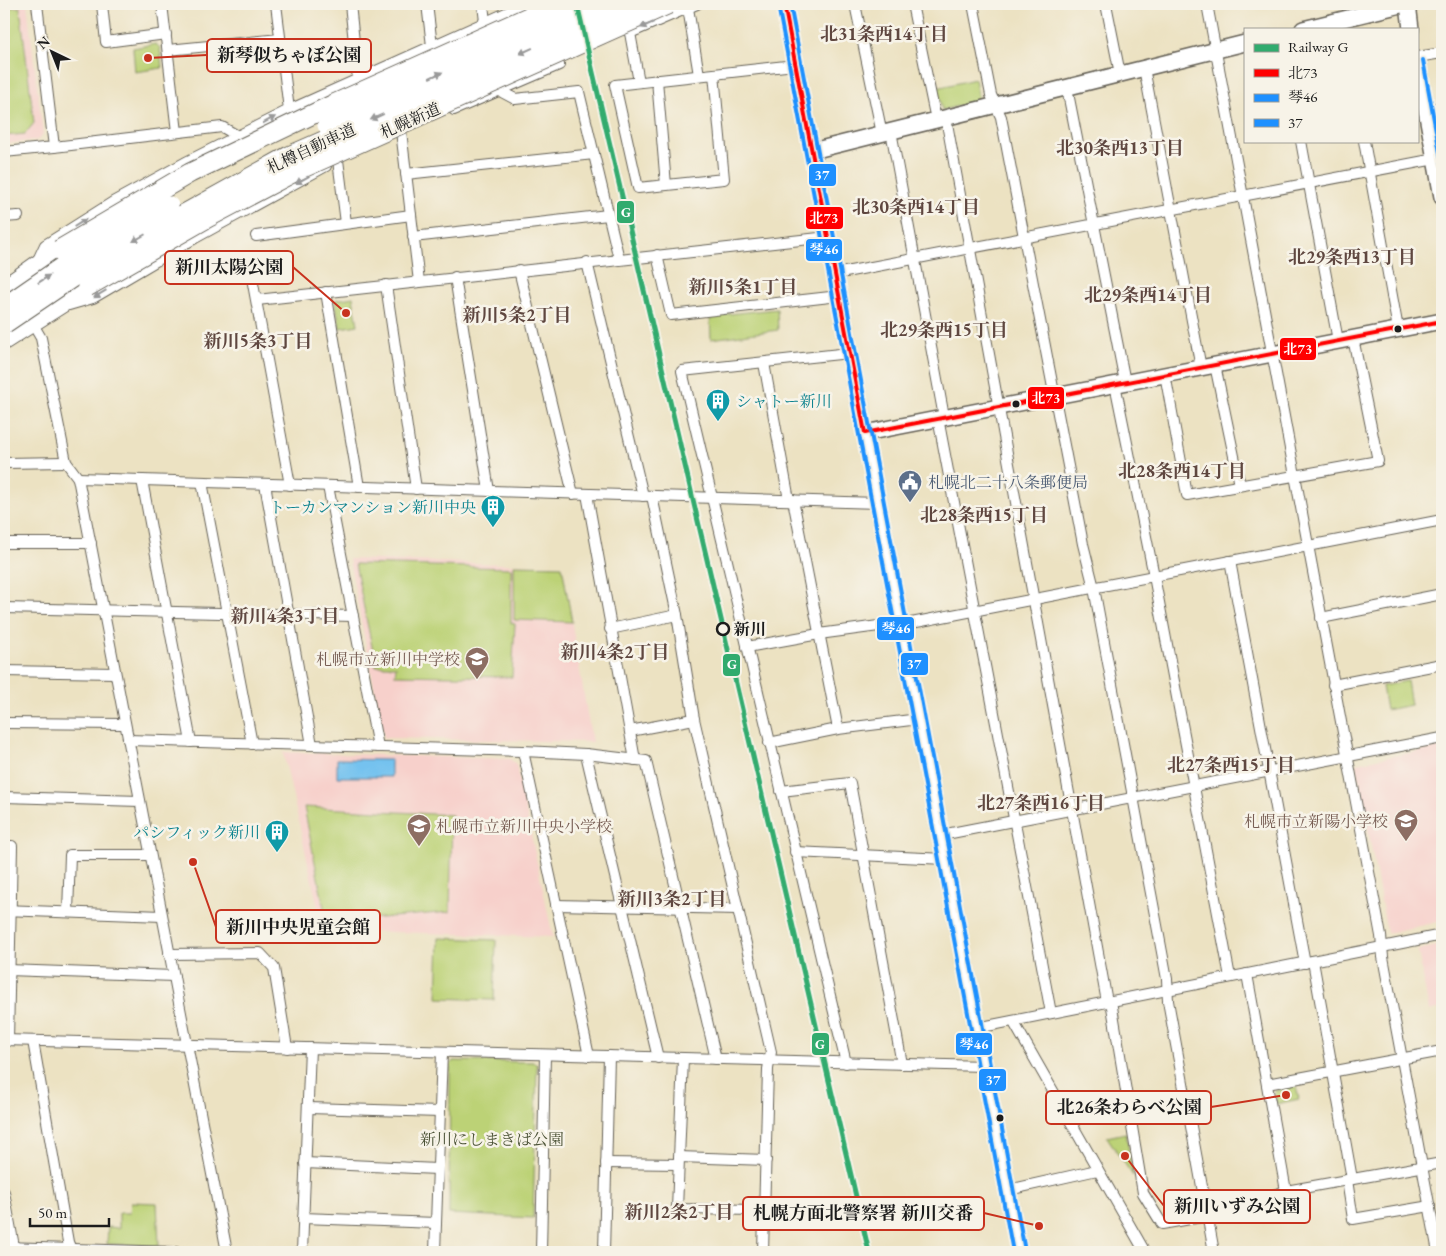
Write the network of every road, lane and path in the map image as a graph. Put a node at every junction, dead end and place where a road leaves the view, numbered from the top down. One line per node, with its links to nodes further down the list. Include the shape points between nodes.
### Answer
1 (37, 4): 58 (street)
2 (102, 4): 28 (street, via 106,42)
3 (162, 4): 28 (street)
4 (276, 4): 29 (street)
5 (350, 4): 42 (street)
6 (427, 4): 31 (street)
7 (483, 4): 23 (street)
8 (526, 4): 23 (street)
9 (539, 4): 46 (street, via 559,65)
10 (557, 4): 87 (highway, bridge, via 190,173)
11 (595, 4): 97 (highway, 札樽自動車道, one-way to 11, bridge, via 68,262 287,144)
12 (616, 4): 27 (street)
13 (635, 4): 101 (highway, 札樽自動車道, one-way to 101, bridge, via 289,156 85,269)
14 (669, 4): 98 (highway, 札幌新道, bridge, via 294,172)
15 (784, 4): 36 (main road)
16 (855, 4): 54 (street)
17 (912, 4): 51 (street)
18 (973, 4): 47 (street)
19 (1106, 4): 40 (street)
20 (1207, 4): 33 (street)
21 (1407, 4): 24 (main road); 26 (main road)
22 (693, 6): 27 (street, one-way to 27); 41 (street)
23 (485, 22): 31 (street)
24 (1342, 24): 25 (main road)
25 (1311, 28)
26 (1411, 28)
27 (630, 33): 44 (street)
28 (166, 34): 32 (street)
29 (280, 39): 32 (street); 49 (street)
30 (1244, 43): 33 (main road)
31 (432, 46): 42 (street)
32 (168, 50): 53 (street)
33 (1215, 50): 38 (main road); 68 (street)
34 (1442, 53): 35 (street)
35 (1418, 57)
36 (795, 65): 39 (street); 59 (main road)
37 (1418, 67): 50 (main road)
38 (1144, 68): 40 (main road); 70 (street)
39 (714, 74): 41 (street); 67 (street, via 724,179)
40 (1120, 74): 45 (main road)
41 (699, 75): 43 (street)
42 (358, 80): 49 (street)
43 (656, 80): 44 (street); 67 (street)
44 (639, 82): 67 (street, via 615,85 638,188)
45 (1067, 88): 47 (main road); 76 (street)
46 (500, 91): 52 (street); 61 (street, via 515,99 580,92)
47 (995, 106): 51 (main road); 80 (street, via 1002,117)
48 (1442, 108): 50 (street)
49 (289, 110): 55 (street, one-way to 49)
50 (1426, 110): 63 (main road)
51 (941, 119): 54 (main road); 81 (street)
52 (402, 131): 62 (street); 65 (street)
53 (177, 132): 55 (street, via 222,127); 58 (street)
54 (886, 132): 59 (main road); 84 (street)
55 (238, 136): 87 (street, one-way to 55, via 45,245 113,202)
56 (1302, 142): 66 (street)
57 (1364, 142): 64 (street)
58 (54, 147): 60 (street)
59 (812, 151): 78 (main road)
60 (4, 152)
61 (594, 154): 65 (street); 72 (street)
62 (338, 160): 75 (street); 98 (street, one-way to 98, via 93,298)
63 (1438, 164): 64 (street); 69 (main road)
64 (1369, 171): 66 (street); 102 (street)
65 (406, 174): 71 (street)
66 (1310, 183): 68 (street); 104 (street)
67 (666, 185)
68 (1242, 196): 70 (street); 106 (street)
69 (1442, 197)
70 (1170, 209): 76 (street); 108 (street)
71 (411, 215): 75 (street); 79 (street)
72 (608, 215): 79 (street); 83 (street)
73 (18, 216): 74 (street)
74 (4, 217)
75 (346, 223): 77 (street)
76 (1095, 224): 80 (street); 110 (street)
77 (256, 236)
78 (828, 236): 82 (street); 89 (main road)
79 (414, 237): 91 (street)
80 (1024, 238): 81 (street); 111 (street)
81 (970, 248): 84 (street); 112 (street)
82 (657, 255): 83 (street); 95 (street, via 671,315)
83 (619, 259): 86 (street)
84 (915, 259): 89 (street); 113 (street)
85 (249, 262): 96 (street)
86 (587, 262): 88 (street); 130 (street)
87 (34, 267): 93 (highway)
88 (519, 270): 90 (street); 128 (street)
89 (835, 274): 95 (main road)
90 (455, 278): 91 (street); 127 (street)
91 (419, 282): 92 (street)
92 (386, 285): 94 (street); 126 (street)
93 (4, 289)
94 (326, 292): 96 (street); 125 (street)
95 (839, 296): 105 (main road)
96 (257, 300): 122 (street)
97 (4, 307)
98 (47, 311): 100 (highway, 札幌新道)
99 (1442, 321): 102 (main road)
100 (31, 322): 103 (highway, 札幌新道); 116 (street, via 41,338)
101 (4, 324)
102 (1398, 329): 104 (main road)
103 (4, 340)
104 (1345, 340): 106 (main road); 117 (street, via 1378,461)
105 (849, 354): 107 (street); 114 (main road)
106 (1272, 354): 108 (main road); 117 (street)
107 (764, 363): 131 (street, via 682,370); 132 (street)
108 (1208, 366): 109 (main road); 123 (street)
109 (1165, 374): 110 (main road); 123 (street, via 1187,496)
110 (1120, 383): 111 (main road); 139 (street)
111 (1055, 396): 112 (main road); 140 (street)
112 (998, 407): 113 (main road); 142 (street)
113 (941, 418): 114 (main road); 146 (street)
114 (865, 433): 133 (main road)
115 (4, 462): 116 (street)
116 (66, 462): 118 (street)
117 (1294, 476): 123 (street); 137 (street)
118 (78, 478): 119 (street); 136 (street)
119 (142, 480): 120 (street); 145 (street)
120 (202, 482): 121 (street); 147 (street)
121 (264, 484): 122 (street); 148 (street)
122 (290, 485): 124 (street)
123 (1240, 485)
124 (328, 486): 125 (street); 150 (street)
125 (359, 487): 126 (street)
126 (416, 489): 127 (street)
127 (489, 491): 128 (street)
128 (573, 494): 129 (street)
129 (587, 494): 130 (street); 153 (street)
130 (647, 496): 131 (street); 149 (street)
131 (713, 498): 132 (street); 155 (street)
132 (791, 500): 133 (street); 154 (street)
133 (878, 503): 152 (main road)
134 (1442, 520): 137 (street)
135 (4, 543): 136 (street)
136 (91, 544): 144 (street)
137 (1307, 547): 138 (street); 151 (street)
138 (1230, 561): 139 (street); 177 (street)
139 (1154, 576): 140 (street); 178 (street)
140 (1094, 588): 142 (street); 181 (street)
141 (1442, 594): 151 (street)
142 (1033, 600): 146 (street); 183 (street)
143 (4, 608): 144 (street)
144 (103, 610): 145 (street); 158 (street)
145 (166, 611): 147 (street); 168 (street)
146 (974, 611): 152 (street); 184 (street)
147 (227, 612): 148 (street); 170 (street)
148 (287, 614): 150 (street); 171 (street)
149 (677, 614): 153 (street); 161 (street)
150 (353, 616): 172 (street)
151 (1321, 618): 159 (street)
152 (901, 624): 154 (street); 160 (main road)
153 (610, 629): 165 (street)
154 (819, 634): 155 (street); 164 (street)
155 (747, 647): 169 (street)
156 (1442, 664): 159 (street)
157 (4, 671): 158 (street)
158 (115, 672): 163 (street)
159 (1333, 685): 175 (street)
160 (919, 718): 164 (street); 185 (main road)
161 (694, 719): 165 (street); 194 (street)
162 (4, 723): 163 (street)
163 (125, 724): 167 (street)
164 (838, 729): 169 (street)
165 (630, 731): 176 (street)
166 (1442, 738): 175 (street)
167 (128, 740): 168 (street); 182 (street)
168 (191, 742): 170 (street)
169 (770, 743): 179 (street)
170 (252, 744): 171 (street)
171 (312, 745): 172 (street)
172 (378, 747): 173 (street)
173 (522, 751): 174 (street); 191 (street)
174 (586, 754): 176 (street); 192 (street)
175 (1347, 756): 177 (street); 199 (street)
176 (636, 760): 193 (street, via 646,761)
177 (1270, 771): 178 (street); 201 (street)
178 (1194, 786): 181 (street); 205 (street)
179 (781, 790): 187 (street); 189 (street, via 850,783)
180 (4, 797): 182 (street)
181 (1134, 798): 183 (street); 206 (street)
182 (140, 800): 188 (street)
183 (1073, 810): 184 (street); 207 (street)
184 (1015, 821): 185 (street); 208 (street)
185 (941, 835): 190 (main road)
186 (4, 846): 195 (street, via 12,846)
187 (795, 852): 189 (street); 226 (street)
188 (150, 855): 196 (street, via 70,855); 197 (street)
189 (864, 856): 190 (street); 227 (street)
190 (946, 859): 210 (main road)
191 (556, 905): 192 (street); 219 (street)
192 (622, 906): 193 (street); 221 (street)
193 (680, 908): 194 (street); 223 (street)
194 (738, 909): 225 (street, via 771,1052)
195 (7, 910): 196 (street); 202 (street)
196 (68, 912): 197 (street)
197 (162, 916): 200 (street)
198 (1442, 935): 199 (street)
199 (1382, 947): 201 (street); 224 (street)
200 (169, 954): 204 (street); 214 (street, via 260,953 274,968)
201 (1309, 962): 203 (street); 229 (street)
202 (8, 970): 204 (street); 211 (street)
203 (1247, 974): 205 (street); 230 (street)
204 (174, 976): 213 (street)
205 (1230, 977): 206 (street)
206 (1167, 990): 207 (street); 247 (street)
207 (1109, 1002): 208 (street); 247 (street, via 1143,1193 1162,1224)
208 (1051, 1013): 209 (street)
209 (1013, 1021): 210 (street); 240 (street)
210 (977, 1028): 228 (main road)
211 (6, 1040): 212 (street)
212 (33, 1041): 213 (street); 251 (street)
213 (187, 1045): 214 (street); 253 (street)
214 (287, 1048): 215 (street)
215 (310, 1048): 217 (street); 231 (street)
216 (1442, 1051): 224 (street)
217 (442, 1052): 218 (street); 232 (street)
218 (545, 1055): 219 (street); 256 (street)
219 (589, 1056): 220 (street)
220 (609, 1056): 221 (street); 235 (street)
221 (658, 1058): 222 (street)
222 (683, 1058): 223 (street); 233 (street)
223 (716, 1059): 225 (street)
224 (1402, 1059): 229 (street); 238 (street)
225 (769, 1061): 226 (street); 234 (street)
226 (846, 1063): 227 (street)
227 (902, 1064): 228 (street)
228 (984, 1066): 242 (main road)
229 (1334, 1072): 230 (street); 241 (street)
230 (1267, 1084): 243 (street)
231 (309, 1108): 232 (street); 237 (street)
232 (440, 1112): 239 (street)
233 (678, 1160): 234 (street); 235 (street); 246 (street, via 677,1209)
234 (766, 1160): 246 (street)
235 (606, 1163): 257 (street)
236 (1442, 1163): 238 (street)
237 (305, 1164): 239 (street); 248 (street)
238 (1422, 1167): 241 (street); 245 (street)
239 (438, 1169): 249 (street)
240 (1096, 1170): 242 (street); 260 (street)
241 (1349, 1180): 243 (street); 245 (street, via 1353,1218)
242 (1008, 1190): 259 (main road)
243 (1286, 1191): 247 (street)
244 (4, 1192): 250 (street)
245 (1430, 1206): 262 (street)
246 (764, 1210): 258 (street)
247 (1207, 1216): 261 (street)
248 (303, 1218): 249 (street); 254 (street)
249 (436, 1223): 255 (street)
250 (11, 1249): 251 (street)
251 (72, 1251): 252 (street)
252 (176, 1252)
253 (227, 1252)
254 (302, 1252)
255 (435, 1252)
256 (541, 1252)
257 (604, 1252)
258 (763, 1252)
259 (1020, 1252)
260 (1145, 1252)
261 (1214, 1252)
262 (1438, 1252)

